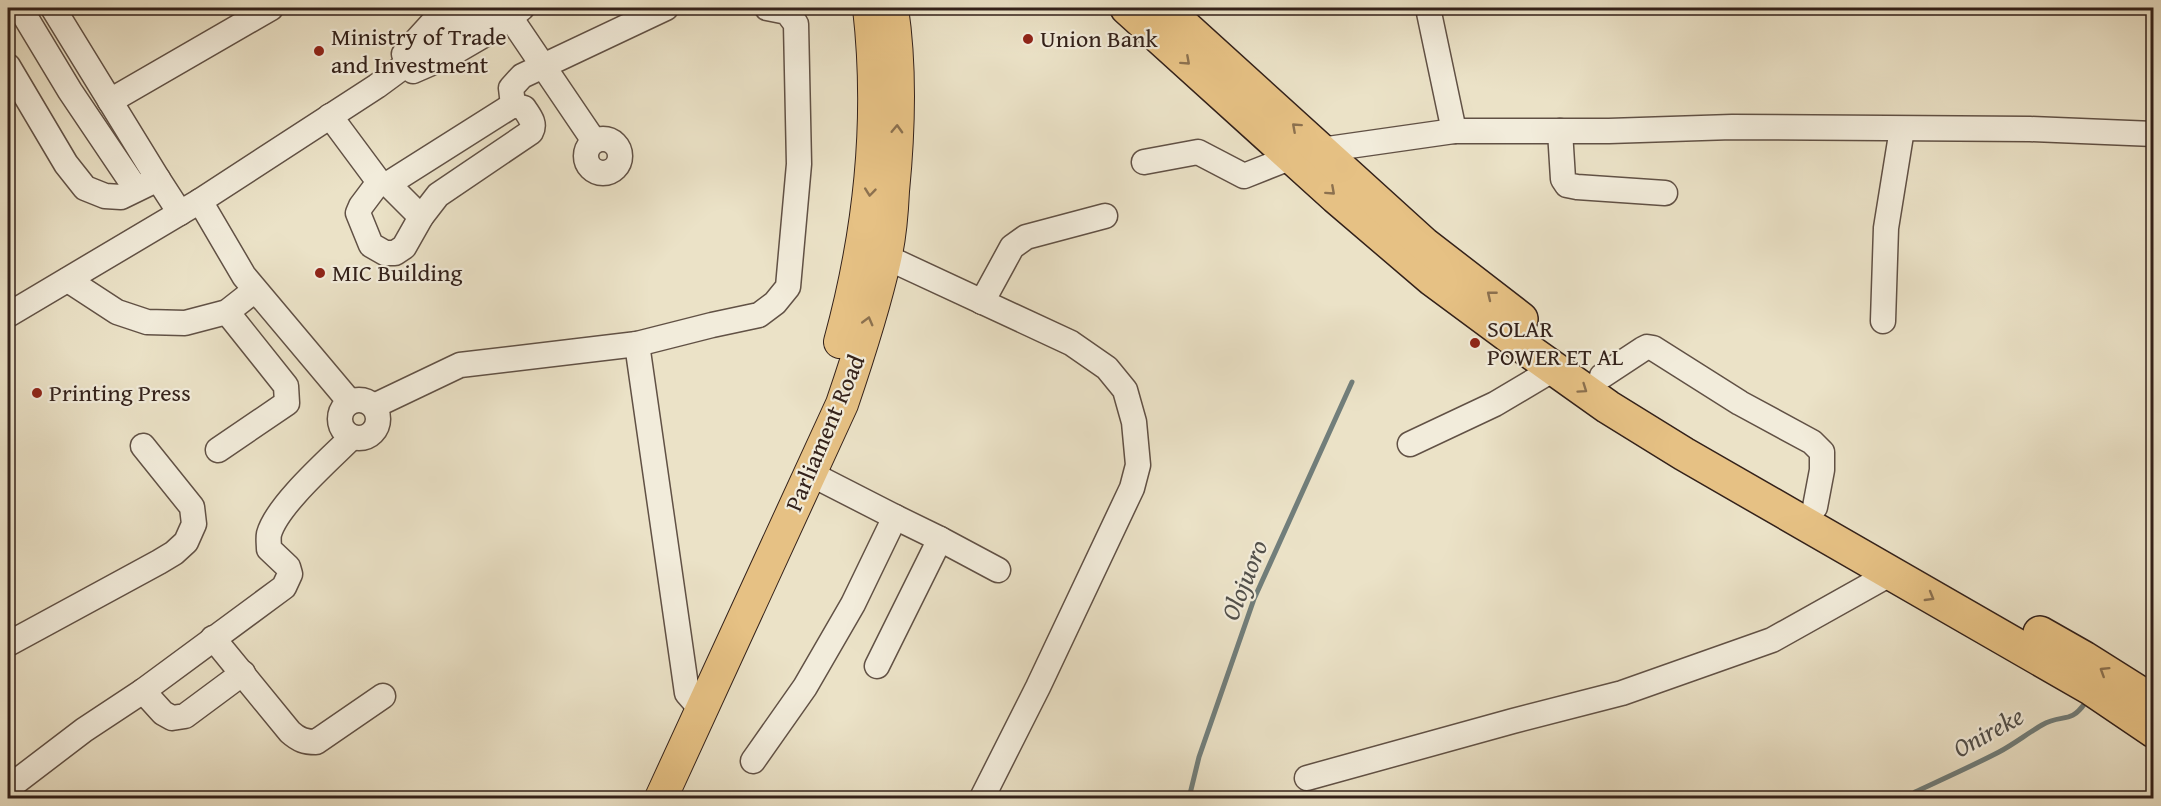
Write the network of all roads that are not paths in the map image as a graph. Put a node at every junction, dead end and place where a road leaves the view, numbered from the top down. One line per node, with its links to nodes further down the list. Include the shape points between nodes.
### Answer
1 (20, 8): 28 (street, via 70,91)
2 (53, 8): 17 (street)
3 (271, 8): 17 (street)
4 (446, 8): 16 (street)
5 (666, 8): 15 (street)
6 (767, 8): 40 (street, via 786,12 796,24 799,164 788,286 759,315)
7 (869, 8): 61 (main road, Parliament Road, one-way to 61, via 875,94 873,157 852,299 836,357 812,419)
8 (892, 8): 33 (main road, Parliament Road, one-way to 8, via 899,97)
9 (1127, 8): 25 (highway, one-way to 25)
10 (1164, 8): 25 (highway, one-way to 10)
11 (1428, 8): 21 (street)
12 (479, 11): 16 (street)
13 (516, 12): 15 (street); 16 (street, via 448,57)
14 (8, 66): 28 (street, via 66,164 85,188 121,197)
15 (543, 67): 18 (street, via 522,76 511,88); 24 (street)
16 (377, 86): 19 (street)
17 (110, 101): 28 (street)
18 (513, 105): 27 (street); 32 (street, via 524,108 533,122 531,132 438,195)
19 (330, 116): 27 (street); 30 (street)
20 (1902, 129): 22 (street); 23 (street); 39 (street, via 1886,228)
21 (1454, 131): 22 (street); 25 (street)
22 (1560, 131): 29 (street, via 1563,179 1567,185)
23 (2154, 134)
24 (594, 141)
25 (1306, 158): 26 (street, via 1244,176 1198,152); 41 (highway, one-way to 41, via 1432,279); 42 (highway, one-way to 25)
26 (1144, 162)
27 (383, 183): 32 (street); 32 (street, via 358,213 371,244 385,253 394,253 404,247)
28 (147, 184): 30 (street)
29 (1665, 194)
30 (190, 207): 34 (street); 35 (street)
31 (1105, 216): 36 (street, via 1026,237 1012,247)
32 (421, 218)
33 (886, 257): 36 (street); 49 (main road, Parliament Road, one-way to 33, via 842,404)
34 (68, 280): 37 (street, via 117,312 147,322 185,323); 38 (street)
35 (255, 290): 37 (street); 43 (street)
36 (982, 302): 69 (street, via 1071,343 1107,368 1125,390 1134,422 1138,465 1132,488)
37 (226, 312): 48 (street, via 286,386 287,403)
38 (8, 315)
39 (1883, 321)
40 (637, 344): 44 (street, via 460,365); 61 (street)
41 (1554, 369): 46 (street, via 1495,404); 54 (highway, one-way to 54, via 1684,454)
42 (1602, 376): 50 (highway); 50 (street, via 1643,349 1653,348 1740,403 1812,442 1822,452)
43 (350, 402): 44 (street, via 367,401); 45 (street, via 340,416 341,425)
44 (374, 406): 45 (street, via 378,414 375,430 369,436)
45 (352, 437): 55 (street, via 294,494 268,536 269,549 288,567 290,574 284,587)
46 (1410, 444)
47 (143, 446): 56 (street, via 192,507 194,524 186,542 159,562)
48 (218, 450)
49 (809, 473): 51 (street); 61 (main road, Parliament Road)
50 (1815, 507): 62 (highway, one-way to 50, via 2084,658)
51 (896, 517): 52 (street); 64 (street, via 853,604 805,687)
52 (940, 539): 53 (street); 57 (street)
53 (998, 570)
54 (1890, 574): 63 (highway, one-way to 63, via 2094,690); 65 (street, via 1772,640 1633,689)
55 (213, 638): 58 (street); 59 (street)
56 (8, 644)
57 (877, 666)
58 (243, 673): 59 (street, via 185,716 164,713); 60 (street, via 291,732 306,742 316,742)
59 (143, 691): 66 (street)
60 (383, 696)
61 (694, 701): 67 (main road, Parliament Road); 68 (main road, Parliament Road)
62 (2154, 702)
63 (2154, 731)
64 (753, 761)
65 (1307, 778)
66 (8, 788)
67 (640, 798)
68 (661, 798)
69 (982, 798)

